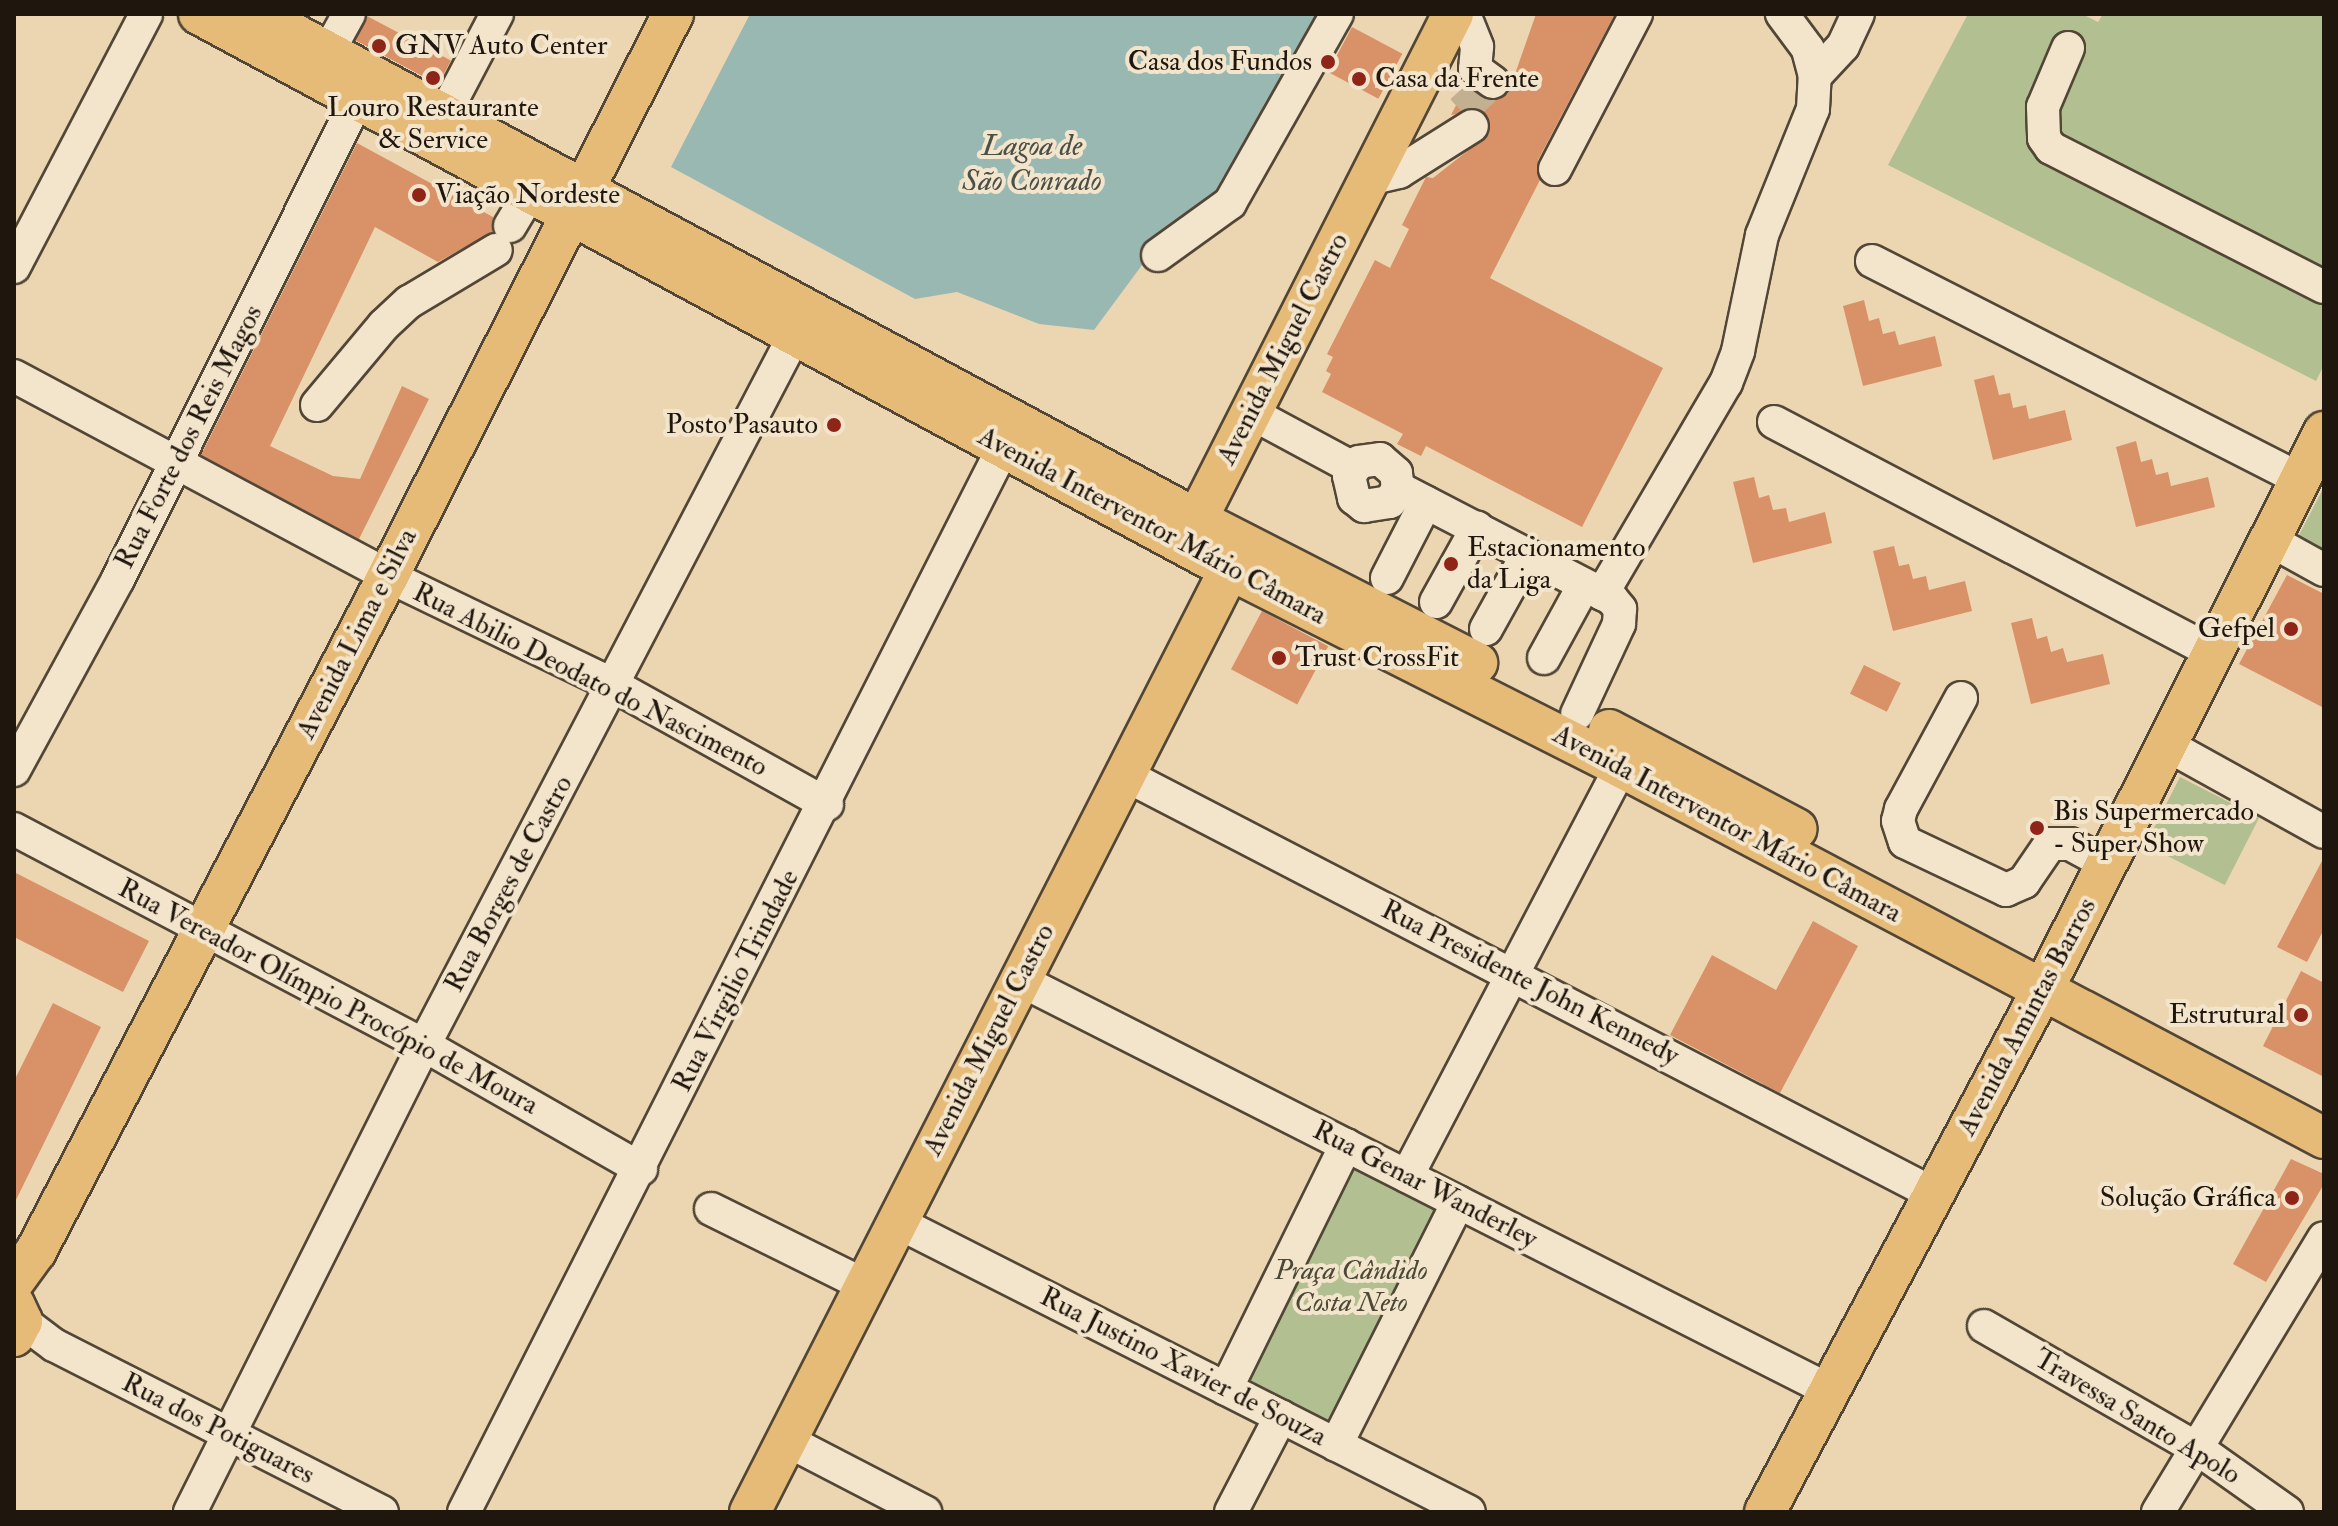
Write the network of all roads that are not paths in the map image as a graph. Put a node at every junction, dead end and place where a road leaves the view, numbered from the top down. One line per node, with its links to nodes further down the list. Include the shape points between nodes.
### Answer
1 (146, 14): 26 (street)
2 (199, 14): 17 (main road, Avenida Interventor Mário Câmara)
3 (257, 14): 14 (main road, Avenida Interventor Mário Câmara)
4 (349, 14): 14 (street)
5 (497, 14): 18 (street)
6 (673, 14): 22 (main road, Avenida Lima e Silva)
7 (1337, 14): 24 (street, via 1230,203)
8 (1453, 14): 21 (main road, Avenida Miguel Castro)
9 (1464, 14): 16 (street, via 1477,47 1475,69)
10 (1636, 14): 20 (street)
11 (1782, 14): 15 (street, via 1808,49)
12 (1858, 14): 15 (street, via 1843,46)
13 (2068, 48): 27 (street, via 2043,107 2044,138 2051,148)
14 (328, 52): 18 (main road, Avenida Interventor Mário Câmara)
15 (1815, 76): 45 (street, via 1813,109 1762,235 1738,351 1726,383)
16 (1493, 82)
17 (357, 100): 23 (main road, Avenida Interventor Mário Câmara); 35 (street, Rua Forte dos Reis Magos)
18 (444, 115): 22 (main road, Avenida Interventor Mário Câmara)
19 (1472, 126): 21 (street, via 1399,172)
20 (1555, 169)
21 (1369, 179): 31 (main road, Avenida Miguel Castro)
22 (576, 203): 23 (main road, Avenida Interventor Mário Câmara); 28 (main road, Avenida Interventor Mário Câmara); 40 (main road, Avenida Interventor Mário Câmara); 43 (main road, Avenida Lima e Silva)
23 (511, 224): 30 (street, via 409,302)
24 (1158, 255)
25 (1872, 261): 36 (street)
26 (14, 267)
27 (2324, 287)
28 (794, 336): 34 (main road, Avenida Interventor Mário Câmara); 50 (street, Rua Borges de Castro)
29 (14, 376): 35 (street, Rua Abilio Deodato do Nascimento)
30 (317, 405)
31 (1251, 413): 37 (street, via 1353,468 1369,458 1380,459); 40 (main road, Avenida Miguel Castro)
32 (1774, 422): 48 (street)
33 (2324, 432): 36 (main road, Avenida Amintas Barros)
34 (1003, 448): 40 (main road, Avenida Interventor Mário Câmara); 57 (street, Rua Virgilio Trindade)
35 (176, 464): 43 (street, Rua Abilio Deodato do Nascimento); 55 (street, Rua Forte dos Reis Magos)
36 (2299, 479): 39 (main road, Avenida Amintas Barros)
37 (1412, 495): 38 (street); 44 (street)
38 (1477, 528): 41 (street); 46 (street)
39 (2268, 539): 42 (street); 48 (main road, Avenida Amintas Barros)
40 (1210, 543): 52 (main road, Avenida Interventor Mário Câmara); 54 (main road, Avenida Interventor Mário Câmara); 56 (main road, Avenida Miguel Castro)
41 (1527, 555): 45 (street); 47 (street)
42 (2324, 570)
43 (388, 576): 50 (street, Rua Abilio Deodato do Nascimento); 61 (main road, Avenida Lima e Silva)
44 (1387, 578)
45 (1593, 589): 49 (street); 52 (street, via 1620,609 1619,624)
46 (1436, 602)
47 (1486, 629)
48 (2213, 652): 53 (main road, Avenida Amintas Barros)
49 (1544, 658)
50 (613, 685): 57 (street, Rua Abilio Deodato do Nascimento); 65 (street, Rua Borges de Castro)
51 (1961, 698): 60 (street, via 1901,809 1898,821 1905,842 2006,890 2024,882 2050,844 2070,844)
52 (1577, 714): 63 (main road, Avenida Interventor Mário Câmara)
53 (2167, 745): 59 (street); 60 (main road, Avenida Amintas Barros)
54 (1621, 767): 62 (street); 63 (main road, Avenida Interventor Mário Câmara)
55 (14, 770)
56 (1125, 775): 62 (street, Rua Presidente John Kennedy); 64 (main road, Avenida Miguel Castro)
57 (827, 804): 69 (street, Rua Virgilio Trindade)
58 (14, 829): 61 (street, Rua Vereador Olímpio Procópio de Moura)
59 (2324, 832)
60 (2107, 864): 63 (main road, Avenida Amintas Barros)
61 (204, 927): 65 (street, Rua Vereador Olímpio Procópio de Moura); 77 (main road, Avenida Lima e Silva)
62 (1514, 974): 70 (street); 71 (street, Rua Presidente John Kennedy)
63 (2048, 977): 66 (main road, Avenida Interventor Mário Câmara); 67 (main road, Avenida Interventor Mário Câmara); 71 (main road, Avenida Amintas Barros)
64 (1020, 980): 68 (street, Rua Genar Wanderley); 74 (main road, Avenida Miguel Castro)
65 (424, 1045): 69 (street, Rua Vereador Olímpio Procópio de Moura); 82 (street, Rua Borges de Castro)
66 (2324, 1107)
67 (2324, 1138)
68 (1346, 1145): 70 (street, Rua Genar Wanderley); 79 (street)
69 (641, 1169): 88 (street, Rua Virgilio Trindade)
70 (1407, 1176): 72 (street, Rua Genar Wanderley)
71 (1934, 1194): 80 (main road, Avenida Amintas Barros)
72 (1458, 1202): 80 (street, Rua Genar Wanderley); 84 (street)
73 (711, 1209): 76 (street)
74 (897, 1222): 76 (main road, Avenida Miguel Castro); 79 (street, Rua Justino Xavier de Souza)
75 (2324, 1238): 85 (street)
76 (865, 1285): 83 (main road, Avenida Miguel Castro)
77 (19, 1306): 82 (street, Rua dos Potiguares, via 54,1345)
78 (1984, 1326): 85 (street, Travessa Santo Apolo)
79 (1226, 1389): 81 (street, Rua Justino Xavier de Souza)
80 (1829, 1390): 93 (main road, Avenida Amintas Barros)
81 (1281, 1416): 84 (street, Rua Justino Xavier de Souza); 91 (street)
82 (232, 1435): 86 (street, Rua Borges de Castro); 87 (street, Rua dos Potiguares)
83 (786, 1440): 89 (main road, Avenida Miguel Castro); 90 (street)
84 (1336, 1445): 92 (street, Rua Justino Xavier de Souza)
85 (2198, 1449): 94 (street); 95 (street, Travessa Santo Apolo)
86 (190, 1512)
87 (382, 1512)
88 (464, 1512)
89 (750, 1512)
90 (925, 1512)
91 (1231, 1512)
92 (1469, 1512)
93 (1765, 1512)
94 (2158, 1512)
95 (2287, 1512)

